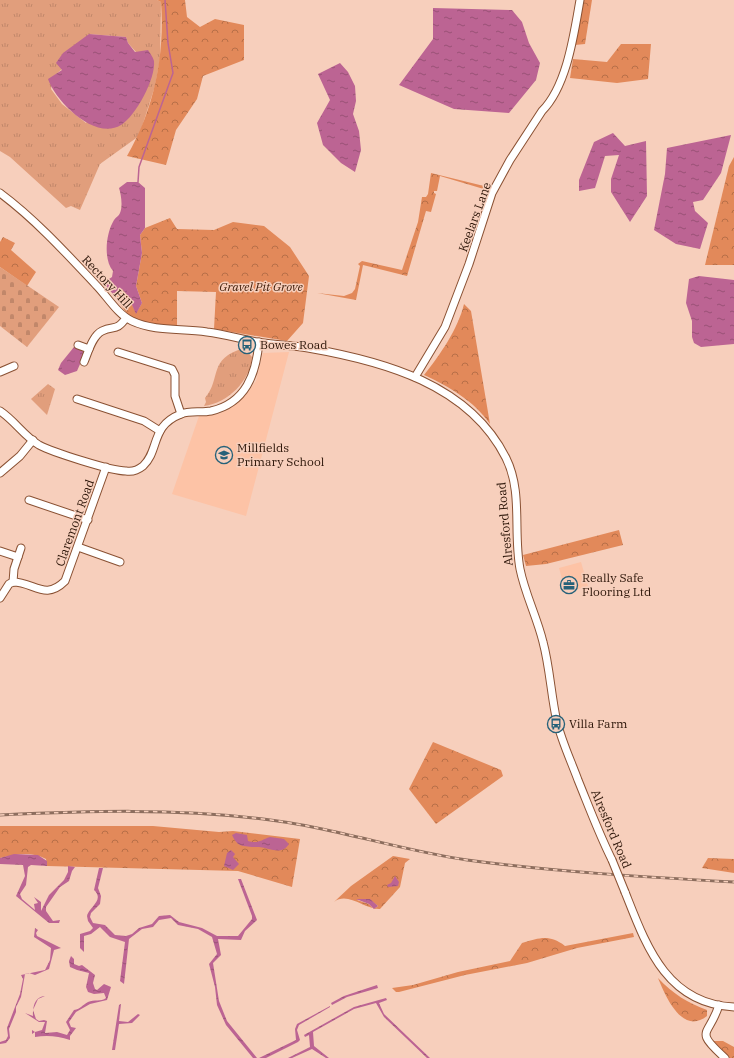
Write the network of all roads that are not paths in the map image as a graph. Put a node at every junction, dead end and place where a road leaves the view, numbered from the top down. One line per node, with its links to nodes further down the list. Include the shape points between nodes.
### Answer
1 (580, 0): 12 (street, Keelars Lane, via 562,78 548,106 542,111 510,160 492,193 470,264 445,327)
2 (0, 193): 3 (street, Rectory Hill, via 66,254)
3 (126, 318): 4 (street, Rectory Hill, via 162,330 208,332); 7 (street, via 117,328 102,331)
4 (260, 342): 6 (street, Rectory Hill); 15 (street, via 256,367 242,393 216,410)
5 (78, 345): 7 (street)
6 (294, 346): 12 (street, Alresford Road, via 345,356)
7 (89, 349): 8 (street)
8 (84, 362)
9 (122, 362): 15 (street, via 121,353 172,369 175,375 175,396)
10 (12, 369): 11 (street)
11 (0, 372)
12 (415, 377): 29 (street, Alresford Road, bridge, via 446,393 470,412 491,435 508,463 515,492 520,569 544,644 558,725 596,824 644,940 664,971 691,995)
13 (80, 398): 16 (street, via 144,421)
14 (0, 411): 17 (street)
15 (181, 414): 16 (street, via 167,422)
16 (160, 431): 18 (street, via 148,459 142,466 126,472)
17 (33, 440): 18 (street, via 49,449); 19 (street, via 20,456)
18 (106, 468): 21 (street, Claremont Road)
19 (0, 473)
20 (31, 502): 21 (street)
21 (88, 520): 22 (street, Claremont Road)
22 (78, 547): 26 (street); 27 (street, Claremont Road, via 65,581 59,587 45,591)
23 (21, 548): 25 (street)
24 (0, 551): 25 (street)
25 (18, 557): 27 (street)
26 (118, 559)
27 (13, 582): 28 (street)
28 (0, 598)
29 (720, 1005): 30 (street, Alresford Road); 31 (street, via 706,1034 708,1043)
30 (734, 1007)
31 (725, 1058)

